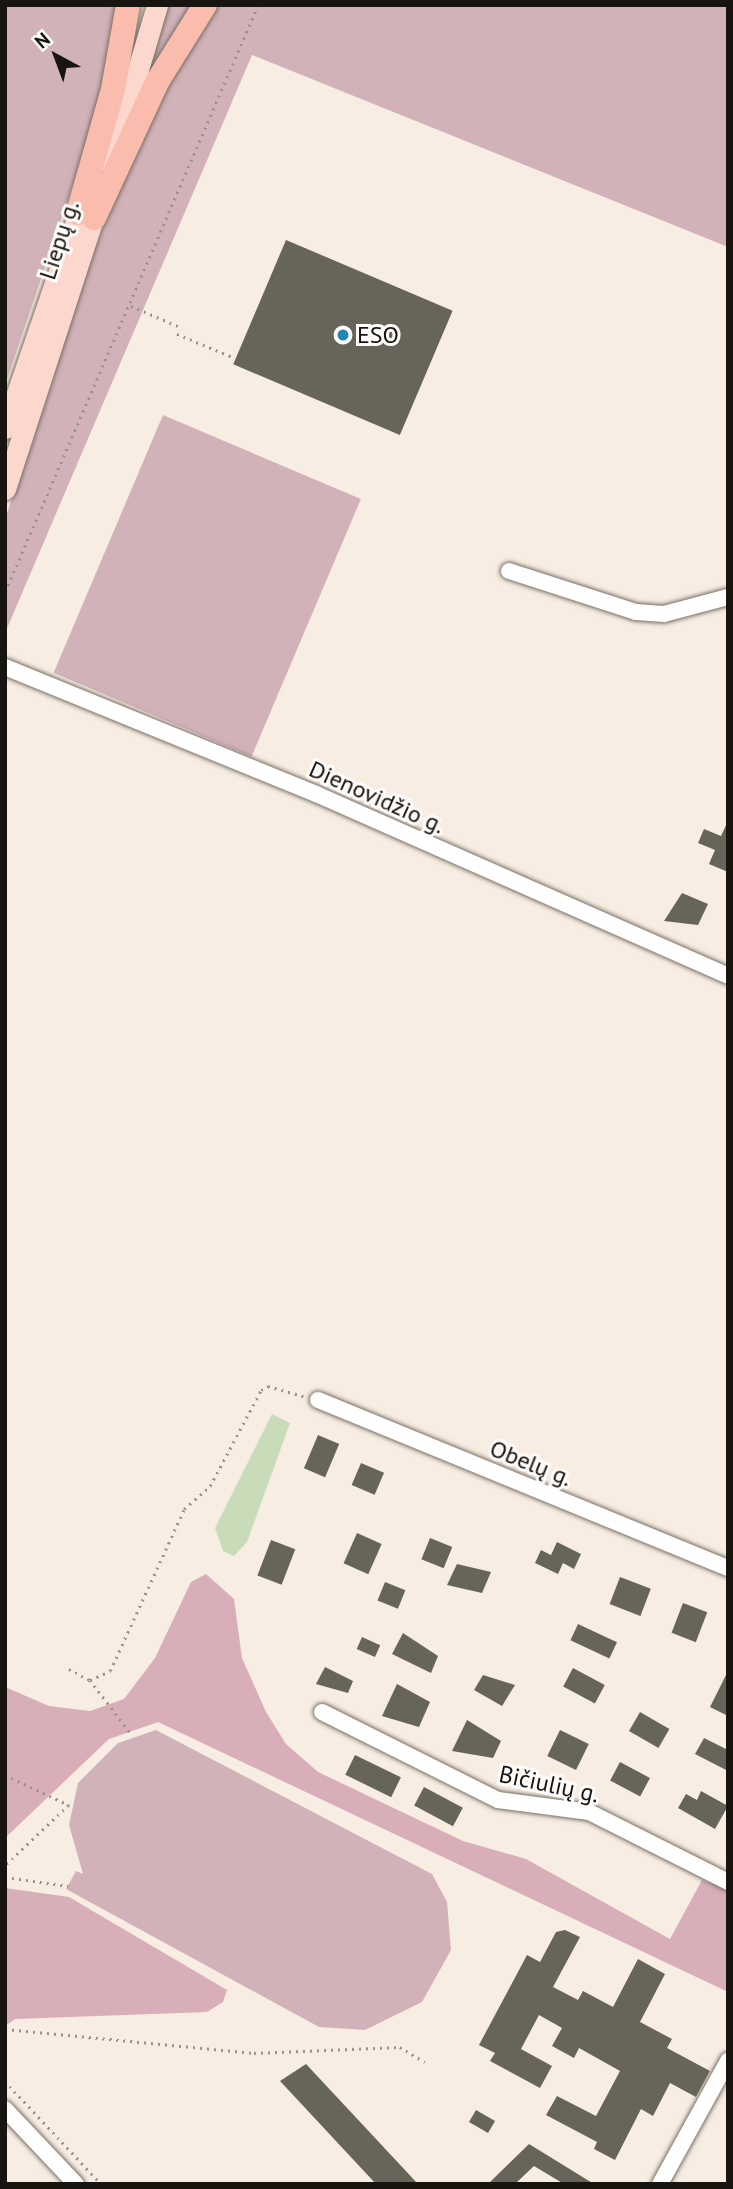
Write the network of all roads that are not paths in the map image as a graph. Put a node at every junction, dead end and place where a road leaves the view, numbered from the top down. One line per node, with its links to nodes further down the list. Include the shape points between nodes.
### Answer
1 (128, 5): 4 (highway)
2 (156, 5): 4 (main road, Liepų g.)
3 (205, 5): 4 (highway, via 157,82)
4 (86, 216): 5 (main road, Liepų g.); 6 (main road, Liepų g.)
5 (5, 428)
6 (5, 489)
7 (509, 571): 8 (street, via 636,612 664,614)
8 (728, 597)
9 (5, 667): 10 (street, Dienovidžio g., via 316,794)
10 (728, 976)
11 (318, 1400): 12 (street, Obelų g.)
12 (728, 1568)
13 (322, 1712): 14 (street, Bičiulių g., via 498,1800 589,1812)
14 (728, 1882)
15 (728, 2061): 18 (street)
16 (5, 2109): 17 (street)
17 (76, 2184)
18 (660, 2184)

